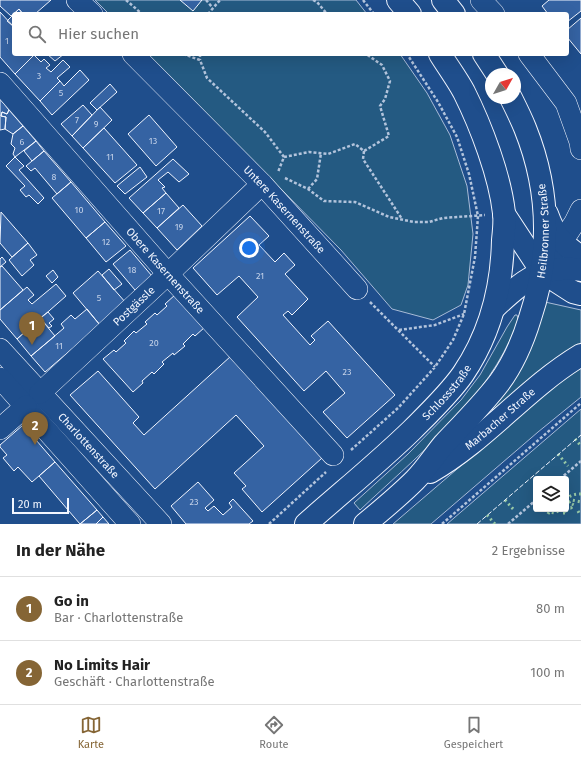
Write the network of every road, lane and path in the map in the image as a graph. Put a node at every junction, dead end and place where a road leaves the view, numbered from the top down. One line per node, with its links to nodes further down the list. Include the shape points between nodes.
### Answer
1 (78, 0): 11 (street)
2 (126, 0): 12 (path)
3 (206, 0): 10 (path)
4 (220, 0): 10 (path)
5 (313, 0): 14 (path)
6 (363, 0): 15 (path)
7 (398, 0): 16 (main road)
8 (442, 0): 17 (main road)
9 (481, 0): 18 (street)
10 (212, 7): 13 (path)
11 (90, 12)
12 (140, 12)
13 (209, 12)
14 (325, 12)
15 (372, 12)
16 (408, 12)
17 (452, 12)
18 (492, 12)
19 (135, 56): 35 (street, Untere Kasernenstraße)
20 (189, 56): 27 (path)
21 (200, 56): 27 (path)
22 (369, 56): 32 (path, via 382,65 390,82 380,106 390,136)
23 (408, 56): 50 (path, via 438,102 456,137 469,174 478,216 475,257)
24 (441, 56): 39 (main road, via 463,91 481,130 500,190)
25 (485, 56): 28 (main road)
26 (531, 56): 31 (street, via 566,103)
27 (200, 60): 34 (path, via 207,78 265,132)
28 (493, 68)
29 (0, 83): 46 (street, Obere Kasernenstraße)
30 (514, 104): 37 (main road, Heilbronner Straße, via 526,128 538,169)
31 (581, 149)
32 (364, 151): 33 (path, via 355,144 328,154); 41 (path, via 363,159)
33 (321, 153): 34 (path, via 309,152); 36 (path, via 316,179)
34 (284, 157): 35 (path)
35 (269, 179): 36 (path); 46 (street, Postgässle); 47 (street, Untere Kasernenstraße)
36 (308, 189): 41 (path, via 324,201 355,202 389,217)
37 (545, 209): 42 (main road, via 554,232); 45 (main road, Heilbronner Straße)
38 (581, 210): 42 (street, Heilbronner Straße)
39 (504, 214): 45 (main road); 49 (main road, Schlossstraße, via 503,255)
40 (472, 217): 41 (path, via 443,218 429,222)
41 (402, 219)
42 (562, 242): 43 (main road); 45 (street, Heilbronner Straße)
43 (581, 257)
44 (581, 270): 45 (main road, via 567,268)
45 (542, 272): 48 (main road, via 573,292); 49 (main road, via 517,286); 62 (main road, via 526,331 516,356 500,383)
46 (168, 274): 56 (street, Postgässle); 59 (street, Obere Kasernenstraße)
47 (357, 289): 51 (path)
48 (581, 294)
49 (494, 308): 67 (main road, Schlossstraße, via 476,354 446,395 391,450)
50 (464, 314): 51 (path, via 435,325); 54 (path, via 453,340)
51 (398, 330): 54 (path)
52 (0, 349): 56 (street, Charlottenstraße)
53 (581, 355): 62 (main road, Marbacher Straße, via 549,376 465,449)
54 (435, 367): 59 (path, via 398,408)
55 (0, 378): 56 (street, Charlottenstraße)
56 (33, 399): 58 (street, Postgässle); 64 (street, Charlottenstraße); 65 (street, Charlottenstraße)
57 (581, 403): 69 (path)
58 (0, 429)
59 (336, 458): 66 (path)
60 (581, 461): 61 (path)
61 (564, 476)
62 (416, 479): 68 (main road)
63 (533, 503): 70 (path)
64 (130, 524)
65 (161, 524)
66 (269, 524)
67 (306, 524)
68 (365, 524)
69 (442, 524)
70 (508, 524)

